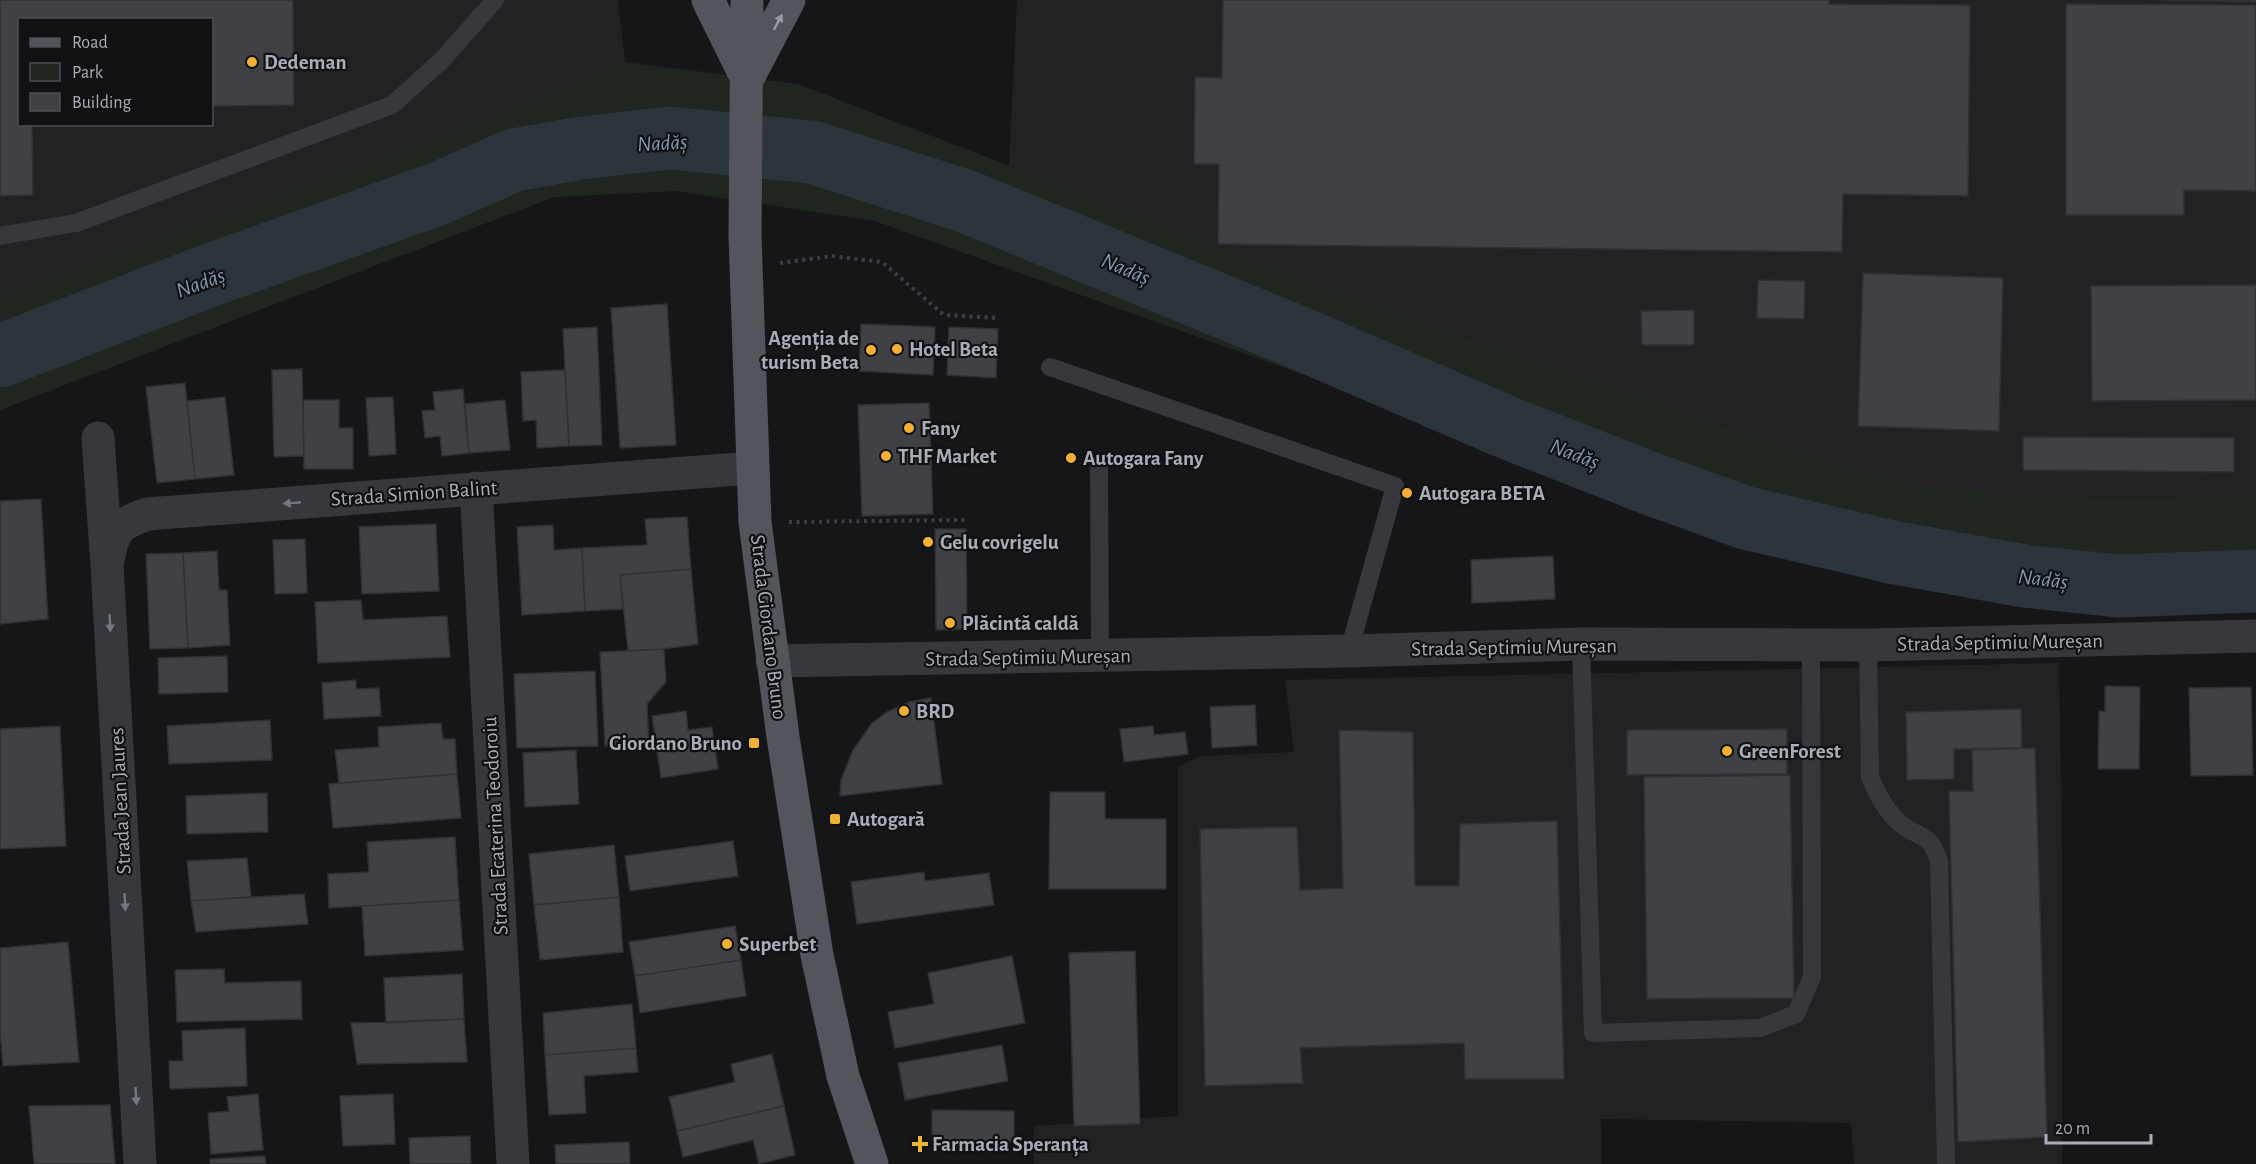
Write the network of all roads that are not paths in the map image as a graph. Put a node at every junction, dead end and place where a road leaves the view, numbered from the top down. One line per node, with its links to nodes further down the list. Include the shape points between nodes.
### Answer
1 (495, 0): 6 (lane, via 443,59 392,105 76,223)
2 (708, 0): 5 (main road)
3 (747, 0): 5 (main road, Strada Giordano Bruno)
4 (789, 0): 5 (main road, one-way to 4)
5 (747, 80): 9 (main road, Strada Giordano Bruno, via 745,236)
6 (0, 236)
7 (1050, 367): 17 (lane, via 1395,486)
8 (98, 438): 12 (street, Strada Jean Jaures)
9 (752, 468): 11 (street, Strada Simion Balint); 19 (main road, Strada Giordano Bruno)
10 (1099, 468): 18 (lane)
11 (476, 488): 12 (street, Strada Simion Balint, one-way to 12, via 147,514 123,523 111,540); 21 (street, Strada Ecaterina Teodoroiu)
12 (107, 565): 20 (street, Strada Jean Jaures, one-way to 20)
13 (2256, 636): 15 (street, Strada Septimiu Mureșan)
14 (1581, 644): 16 (street, Strada Septimiu Mureșan); 16 (lane, via 1593,1033 1761,1028 1796,1014 1812,976); 17 (street, Strada Septimiu Mureșan)
15 (1868, 645): 16 (street, Strada Septimiu Mureșan); 23 (lane, via 1870,777 1889,812 1934,845 1939,861)
16 (1811, 646)
17 (1349, 651): 18 (street, Strada Septimiu Mureșan)
18 (1100, 655): 19 (street, Strada Septimiu Mureșan)
19 (772, 661): 22 (main road, Strada Giordano Bruno, via 829,1017 843,1076)
20 (140, 1164)
21 (513, 1164)
22 (872, 1164)
23 (1946, 1164)

